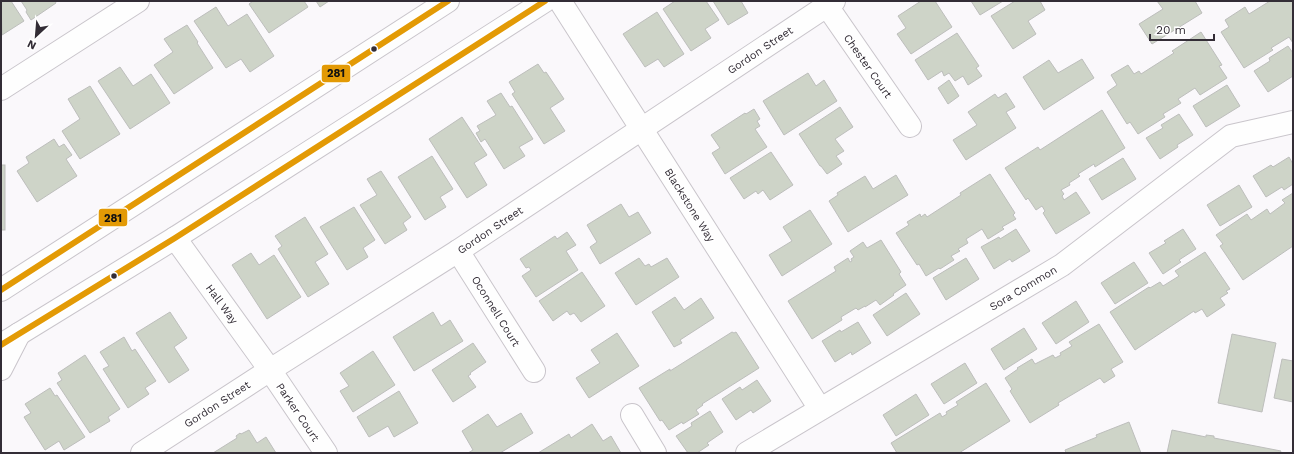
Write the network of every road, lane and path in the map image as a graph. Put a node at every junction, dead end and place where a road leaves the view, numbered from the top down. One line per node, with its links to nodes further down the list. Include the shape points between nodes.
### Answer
1 (138, 1): 6 (street)
2 (448, 1): 12 (street)
3 (545, 1): 10 (street)
4 (560, 1): 9 (street, Blackstone Way)
5 (831, 3): 8 (street, Chester Court); 9 (street, Gordon Street)
6 (1, 89)
7 (1293, 122): 18 (street, Sora Common, via 1231,136 1062,265)
8 (910, 126)
9 (642, 128): 11 (street, Gordon Street); 18 (street, Blackstone Way)
10 (175, 238): 13 (street); 16 (street, Hall Way)
11 (458, 251): 16 (street, Gordon Street); 17 (street, Oconnell Court)
12 (1, 290)
13 (19, 334): 14 (street); 15 (street)
14 (1, 345)
15 (1, 369)
16 (270, 370): 20 (street, Gordon Street); 21 (street, Parker Court)
17 (534, 371)
18 (820, 409): 23 (street, Sora Common)
19 (632, 415): 22 (street)
20 (142, 453)
21 (326, 453)
22 (655, 453)
23 (747, 453)

